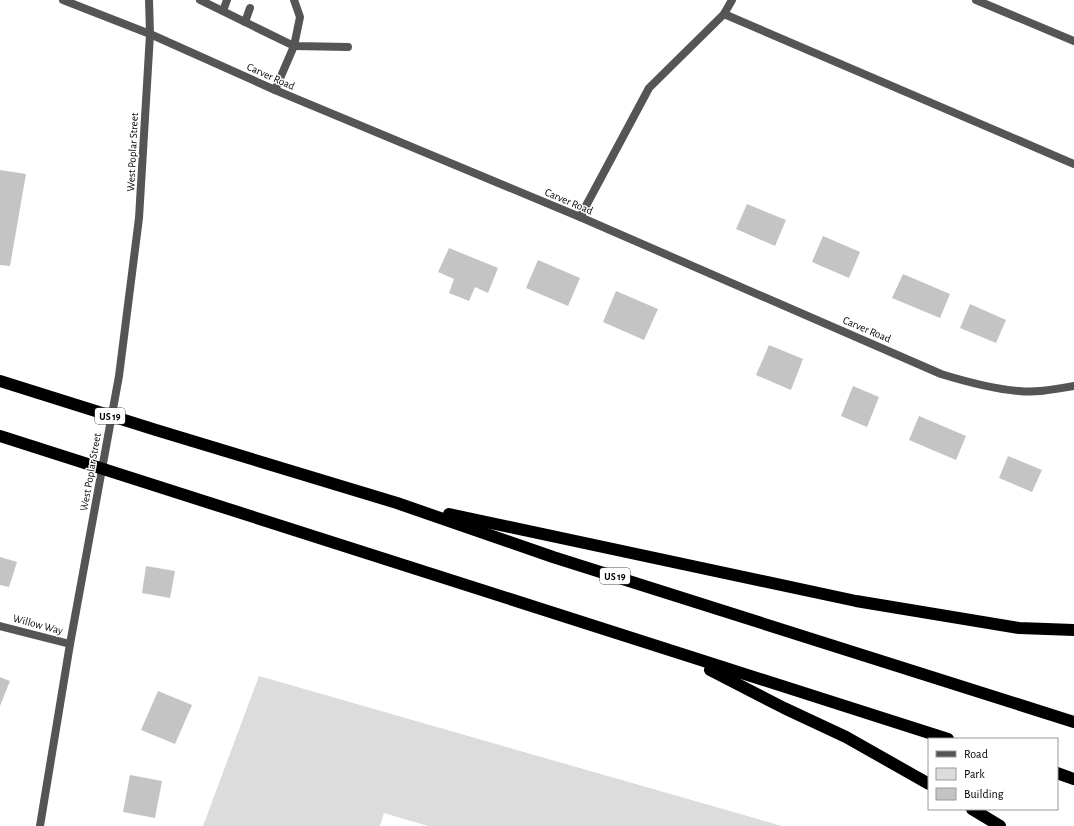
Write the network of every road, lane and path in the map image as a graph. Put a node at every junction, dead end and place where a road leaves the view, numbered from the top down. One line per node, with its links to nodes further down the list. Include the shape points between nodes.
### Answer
1 (62, 0): 12 (street, Carver Road)
2 (149, 0): 12 (street, West Poplar Street)
3 (200, 0): 9 (street)
4 (227, 0): 9 (street)
5 (294, 0): 14 (street, via 300,17)
6 (732, 0): 10 (street)
7 (976, 0): 13 (street)
8 (250, 8): 11 (street)
9 (223, 12): 11 (street)
10 (724, 14): 17 (street); 18 (street, via 649,88)
11 (245, 22): 14 (street)
12 (150, 34): 16 (street, Carver Road); 25 (street, West Poplar Street, via 139,218 121,360)
13 (1074, 41)
14 (294, 46): 15 (street); 16 (street)
15 (348, 47)
16 (275, 90): 18 (street, Carver Road)
17 (1074, 164)
18 (580, 217): 20 (street, Carver Road, via 941,374 992,388 1020,391)
19 (0, 381): 22 (highway, US 19)
20 (1074, 386)
21 (0, 436): 26 (highway)
22 (397, 503): 24 (highway, via 856,600 1019,628); 27 (highway, US 19, via 553,557)
23 (0, 626): 25 (street, Willow Way)
24 (1074, 630)
25 (70, 644): 33 (street, West Poplar Street)
26 (678, 653): 28 (highway); 31 (highway, via 846,737)
27 (1074, 722)
28 (945, 738)
29 (1058, 774): 30 (highway)
30 (1074, 779)
31 (928, 783)
32 (974, 810): 34 (highway)
33 (40, 826)
34 (1000, 826)

